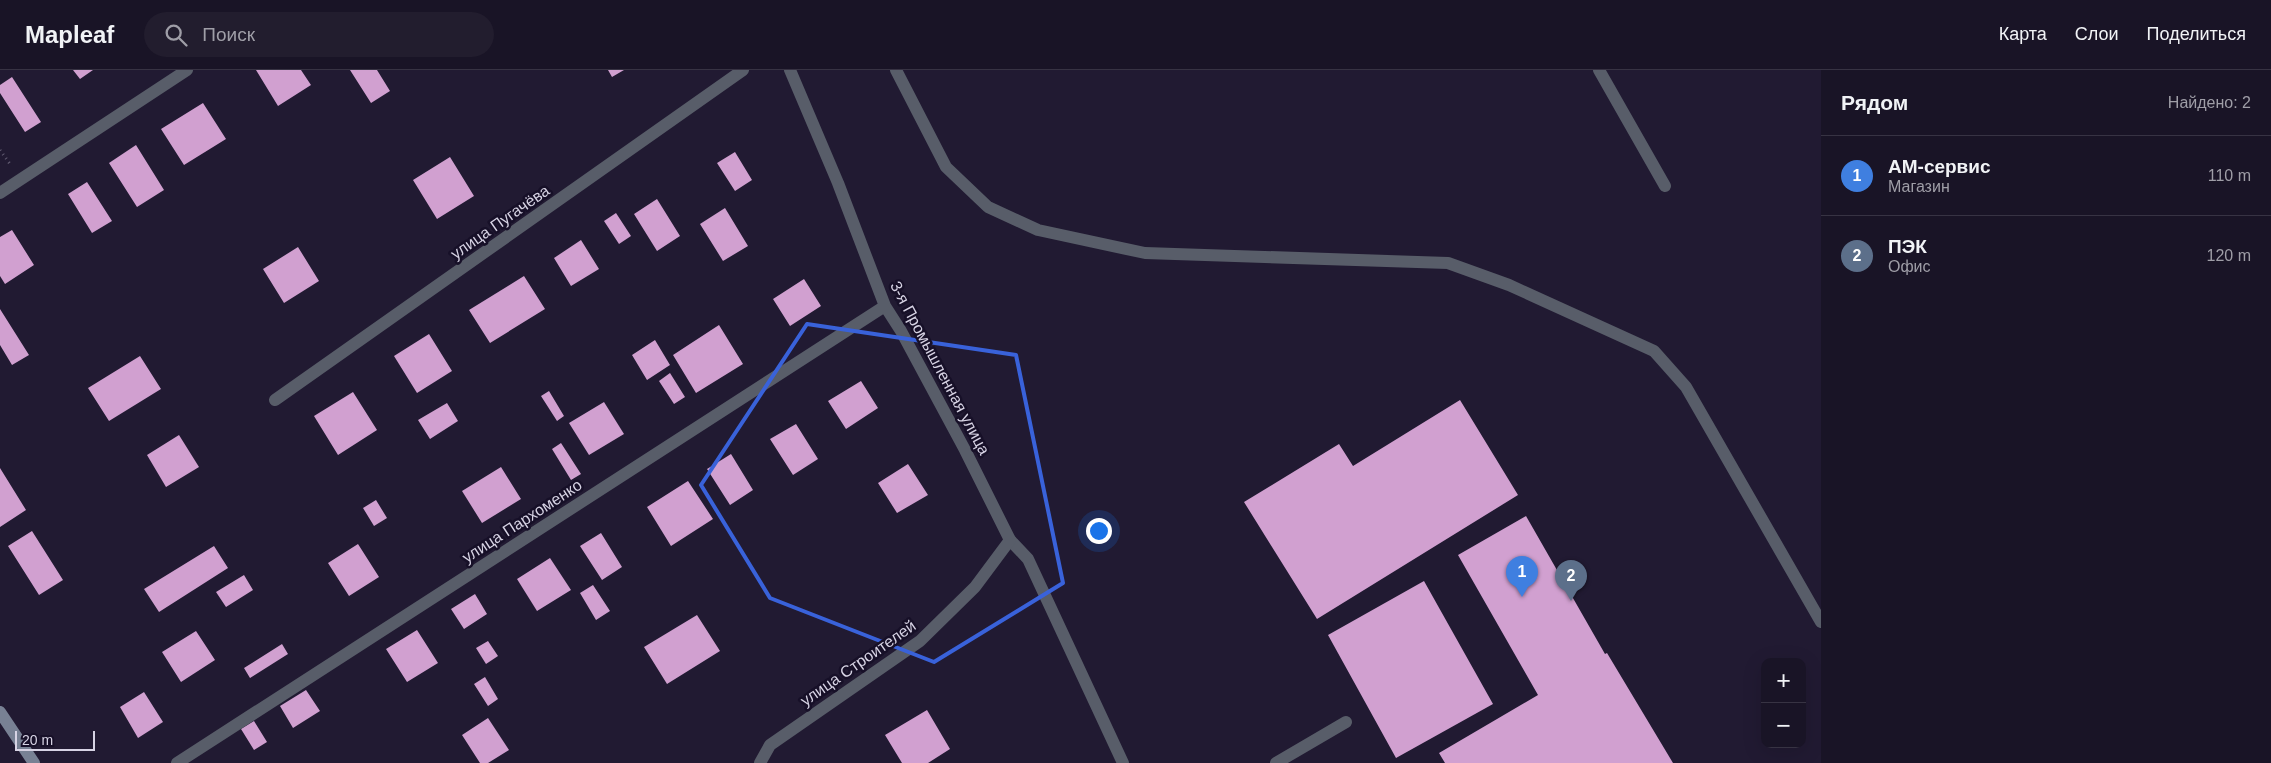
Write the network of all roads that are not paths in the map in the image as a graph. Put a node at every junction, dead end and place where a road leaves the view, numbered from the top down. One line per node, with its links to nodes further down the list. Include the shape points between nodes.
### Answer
1 (187, 70): 7 (street)
2 (743, 70): 9 (street, улица Пугачёва)
3 (790, 70): 8 (street, 3-я Промышленная улица)
4 (896, 70): 11 (street, via 946,167 988,207 1038,230 1145,253 1448,263 1509,285 1654,351 1686,387)
5 (1599, 70): 6 (street)
6 (1666, 186)
7 (0, 194)
8 (885, 306): 10 (street, 3-я Промышленная улица); 15 (street, улица Пархоменко)
9 (275, 400)
10 (1010, 540): 16 (street, улица Строителей, via 975,587 920,641 770,745); 17 (street, 3-я Промышленная улица, via 1028,559)
11 (1821, 622)
12 (0, 712): 14 (main road)
13 (1346, 722): 18 (street)
14 (34, 763)
15 (177, 763)
16 (760, 763)
17 (1123, 763)
18 (1276, 763)

